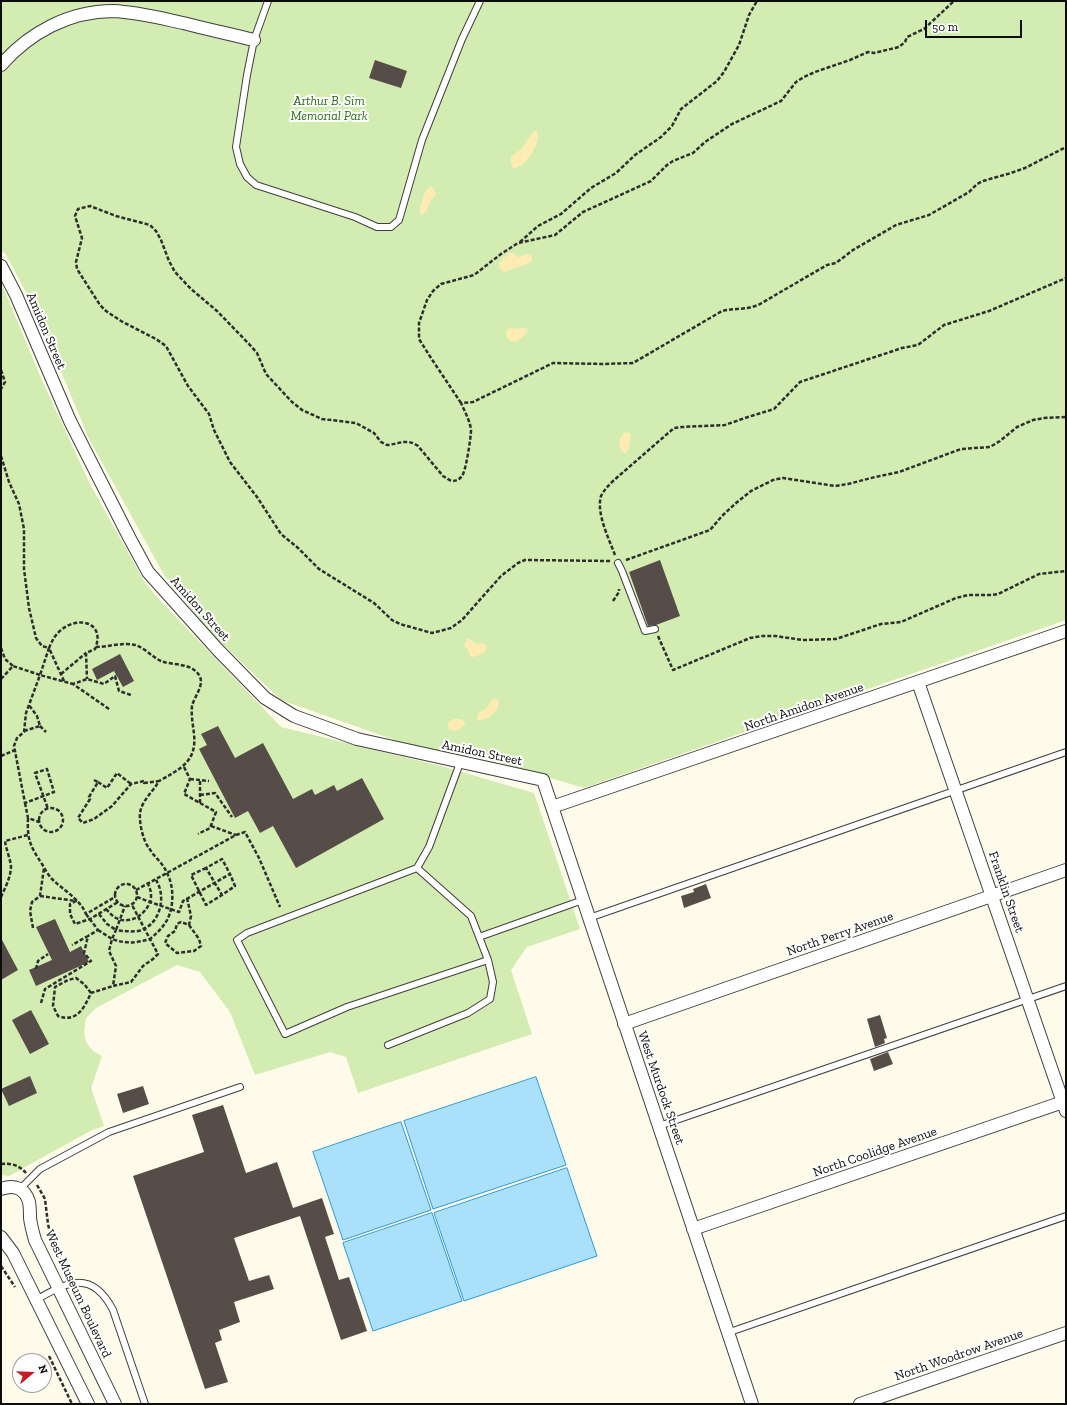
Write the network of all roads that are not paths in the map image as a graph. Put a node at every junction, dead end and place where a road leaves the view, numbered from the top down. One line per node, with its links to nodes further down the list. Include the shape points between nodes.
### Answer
1 (268, 1): 3 (lane)
2 (480, 1): 3 (lane, via 422,140 399,220 391,227 377,227 256,185 247,177 240,164 236,147)
3 (254, 40): 4 (street, via 151,16 113,12 89,13 50,26 14,50)
4 (1, 65)
5 (1, 266): 11 (street, Amidon Street, via 70,421 148,572 218,650 265,698 294,716 357,739)
6 (618, 563): 7 (lane, via 645,631)
7 (655, 629)
8 (1066, 631): 9 (street, North Amidon Avenue)
9 (918, 682): 13 (street, Franklin Street); 14 (street, North Amidon Avenue)
10 (1066, 752): 13 (lane)
11 (460, 763): 12 (street, Amidon Street); 15 (lane, via 429,847)
12 (543, 780): 14 (street, West Murdock Street)
13 (956, 791): 17 (street, Franklin Street); 19 (lane)
14 (552, 807): 18 (street, West Murdock Street)
15 (417, 868): 20 (lane, via 472,916); 21 (lane, via 247,933 237,940 285,1034 347,1007)
16 (1066, 870): 17 (street, North Perry Avenue)
17 (992, 896): 23 (street, Franklin Street); 24 (street, North Perry Avenue)
18 (583, 900): 19 (street, West Murdock Street); 20 (lane)
19 (589, 918): 24 (street, West Murdock Street)
20 (479, 937): 21 (lane)
21 (488, 960): 25 (lane, via 493,982 490,999 468,1013)
22 (1066, 986): 23 (lane)
23 (1027, 999): 27 (street, Franklin Street); 28 (lane)
24 (624, 1024): 28 (street, West Murdock Street)
25 (388, 1045)
26 (240, 1087): 30 (lane, via 108,1132 40,1169)
27 (1065, 1105): 32 (street, North Coolidge Avenue)
28 (660, 1126): 32 (street, West Murdock Street)
29 (2, 1188): 30 (street, via 14,1186)
30 (20, 1189): 34 (street, West Museum Boulevard, via 29,1203 35,1240)
31 (1066, 1216): 36 (lane)
32 (693, 1229): 36 (street, West Murdock Street)
33 (1, 1237): 35 (street, via 13,1253)
34 (58, 1287): 35 (lane); 39 (street, West Museum Boulevard); 40 (lane, via 73,1282 86,1284 107,1298)
35 (36, 1300): 38 (street)
36 (728, 1333): 41 (street, West Murdock Street)
37 (1066, 1333): 42 (street, North Woodrow Avenue)
38 (88, 1404)
39 (115, 1404)
40 (145, 1404)
41 (752, 1404)
42 (860, 1404)

